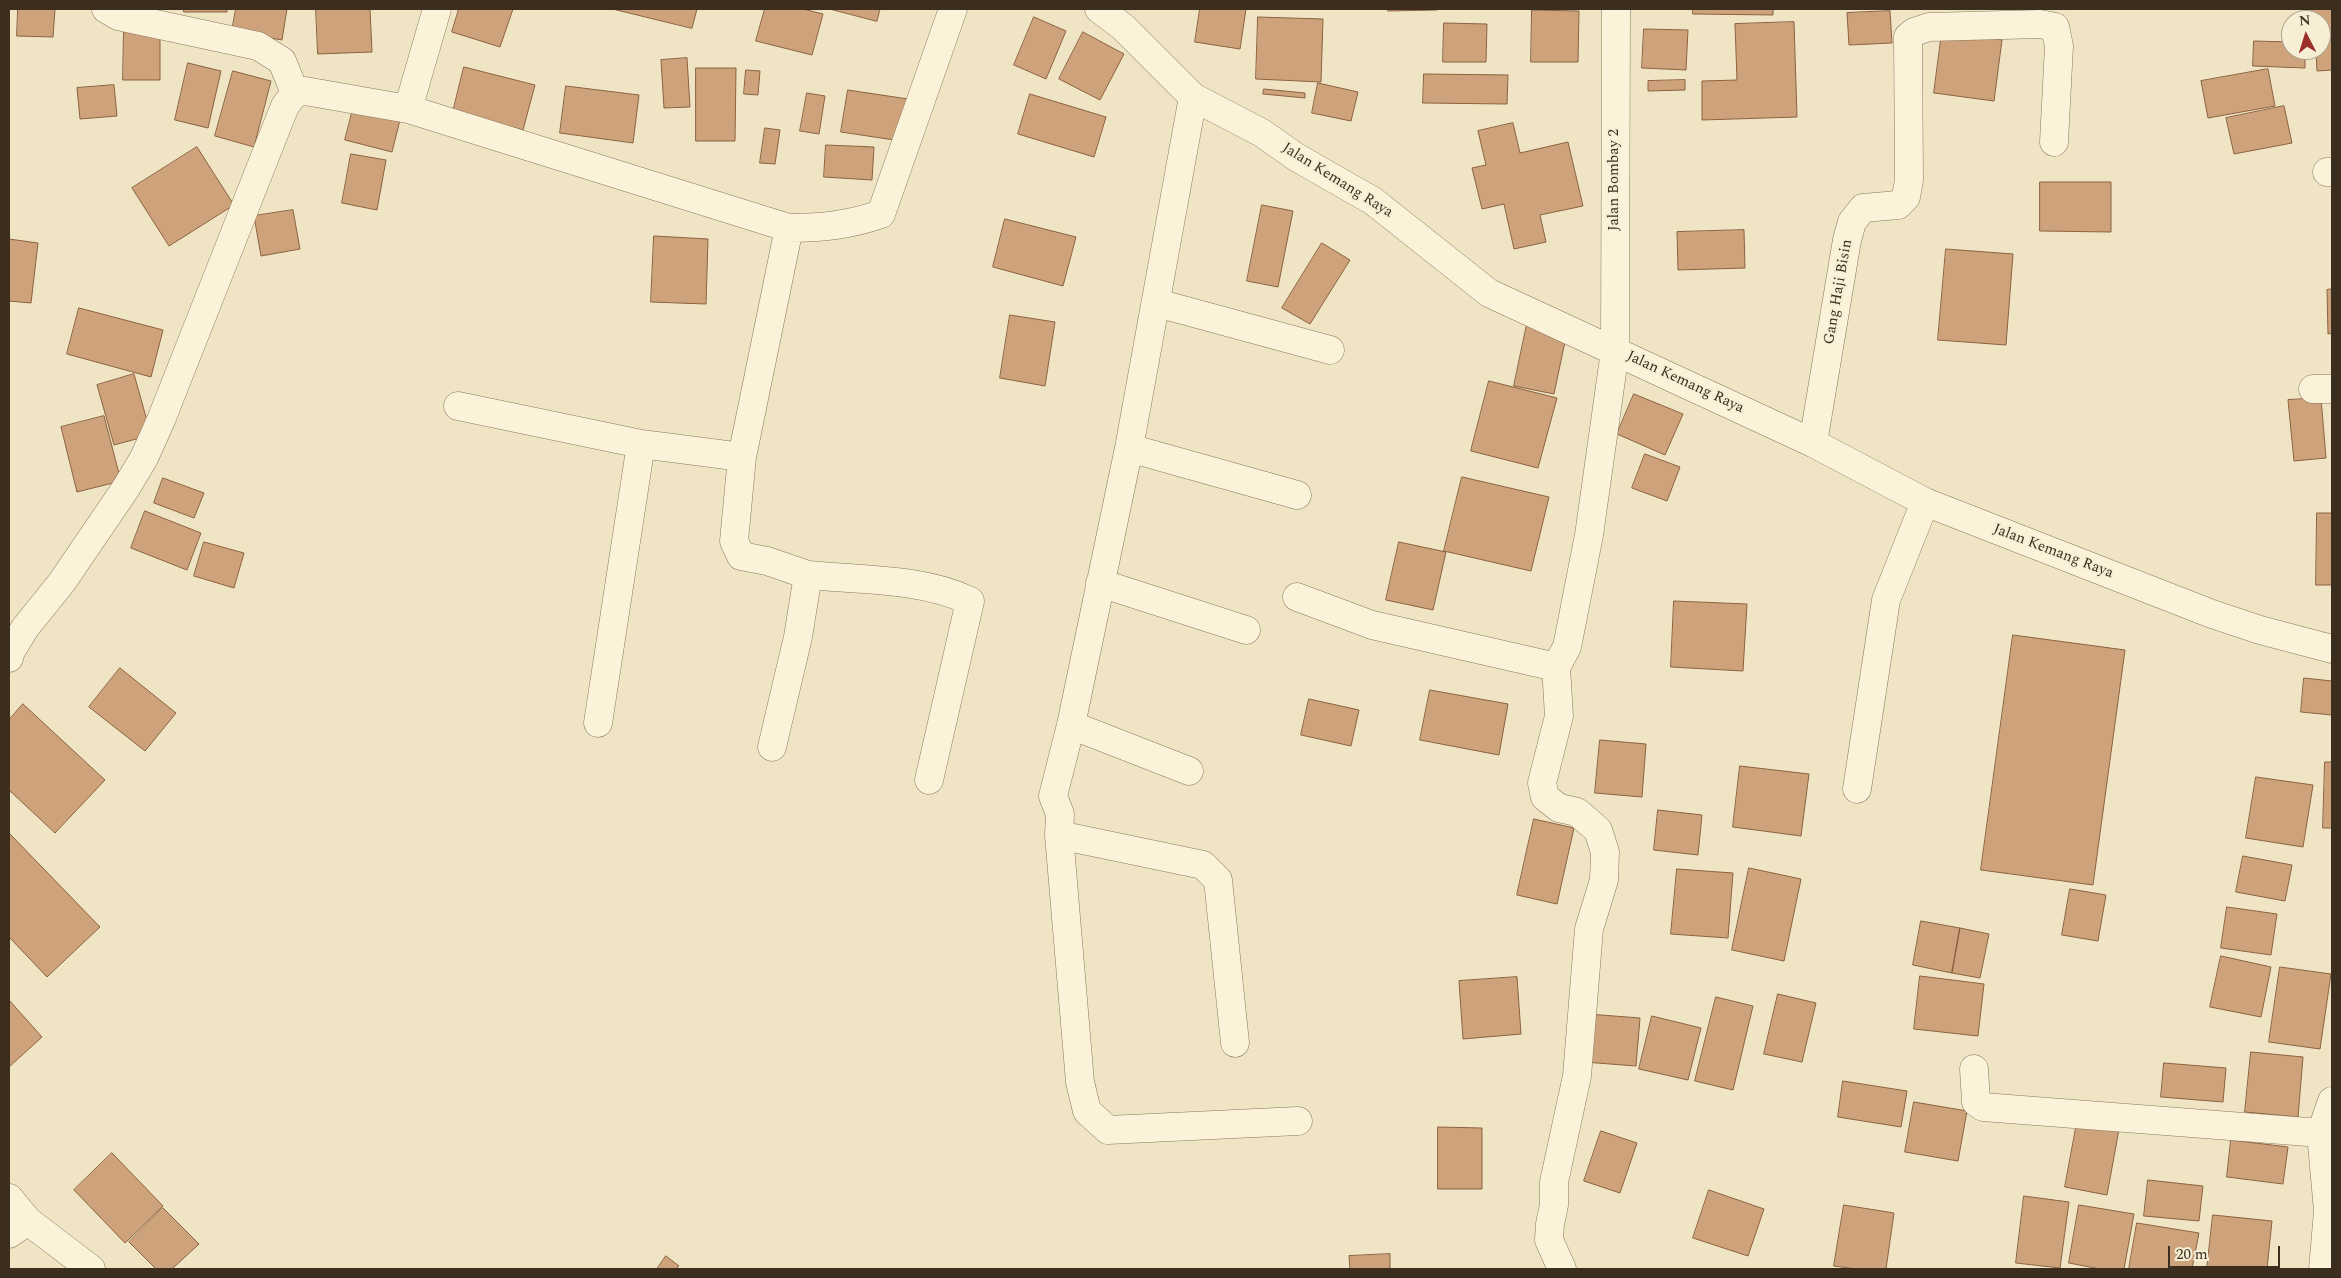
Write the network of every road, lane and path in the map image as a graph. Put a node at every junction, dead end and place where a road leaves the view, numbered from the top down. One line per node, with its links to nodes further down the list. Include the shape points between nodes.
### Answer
1 (106, 9): 8 (street, via 118,16 258,46 282,62)
2 (437, 9): 10 (street)
3 (954, 9): 12 (street, via 881,214 855,223)
4 (1099, 9): 7 (street, Jalan Kemang Raya)
5 (1616, 9): 15 (street, Jalan Bombay 2)
6 (1997, 17): 11 (street, via 2055,27 2059,46); 17 (street, Gang Haji Bisin, via 1929,27 1908,37 1906,196 1898,205 1863,208 1852,222)
7 (1128, 18): 9 (street, Jalan Kemang Raya)
8 (295, 93): 10 (street, via 327,94); 28 (street, via 286,106 263,160 144,458 62,582 25,628)
9 (1193, 97): 13 (street); 15 (street, Jalan Kemang Raya, via 1262,133 1296,157 1373,201 1489,293)
10 (408, 110): 12 (street)
11 (2054, 142)
12 (789, 228): 20 (street)
13 (1157, 303): 14 (street); 19 (street)
14 (1330, 350)
15 (1615, 351): 17 (street, Jalan Kemang Raya); 29 (street, Jalan Bombay 2, via 1589,536 1567,647)
16 (458, 406): 18 (street)
17 (1813, 443): 22 (street, Jalan Kemang Raya)
18 (641, 444): 20 (street); 30 (street)
19 (1129, 448): 21 (street); 24 (street)
20 (742, 457): 23 (street, via 734,541 741,556)
21 (1296, 495)
22 (1925, 502): 27 (street, Jalan Kemang Raya, via 2212,614); 35 (street, via 1886,600)
23 (808, 575): 32 (street, via 798,637); 34 (street, via 900,583 952,592 970,602)
24 (1100, 583): 26 (street); 31 (street)
25 (1297, 597): 29 (street, via 1372,625)
26 (1246, 630)
27 (2332, 649)
28 (9, 658)
29 (1556, 667): 45 (street, via 1560,716 1542,783 1545,797 1559,808 1577,812 1598,830 1605,852 1604,880 1589,929 1577,1076 1554,1182 1549,1240)
30 (598, 723)
31 (1070, 725): 33 (street); 36 (street, via 1053,796 1060,814)
32 (772, 747)
33 (1189, 771)
34 (929, 780)
35 (1857, 789)
36 (1059, 835): 37 (street, via 1203,865 1218,880); 40 (street, via 1080,1082 1088,1111 1108,1130)
37 (1235, 1043)
38 (1974, 1069): 41 (street, via 1976,1102 1983,1107)
39 (2332, 1101): 41 (street)
40 (1298, 1121)
41 (2321, 1133): 46 (street, via 2328,1211)
42 (9, 1198): 43 (street)
43 (18, 1228): 44 (street)
44 (91, 1269)
45 (1562, 1269)
46 (2323, 1269)

